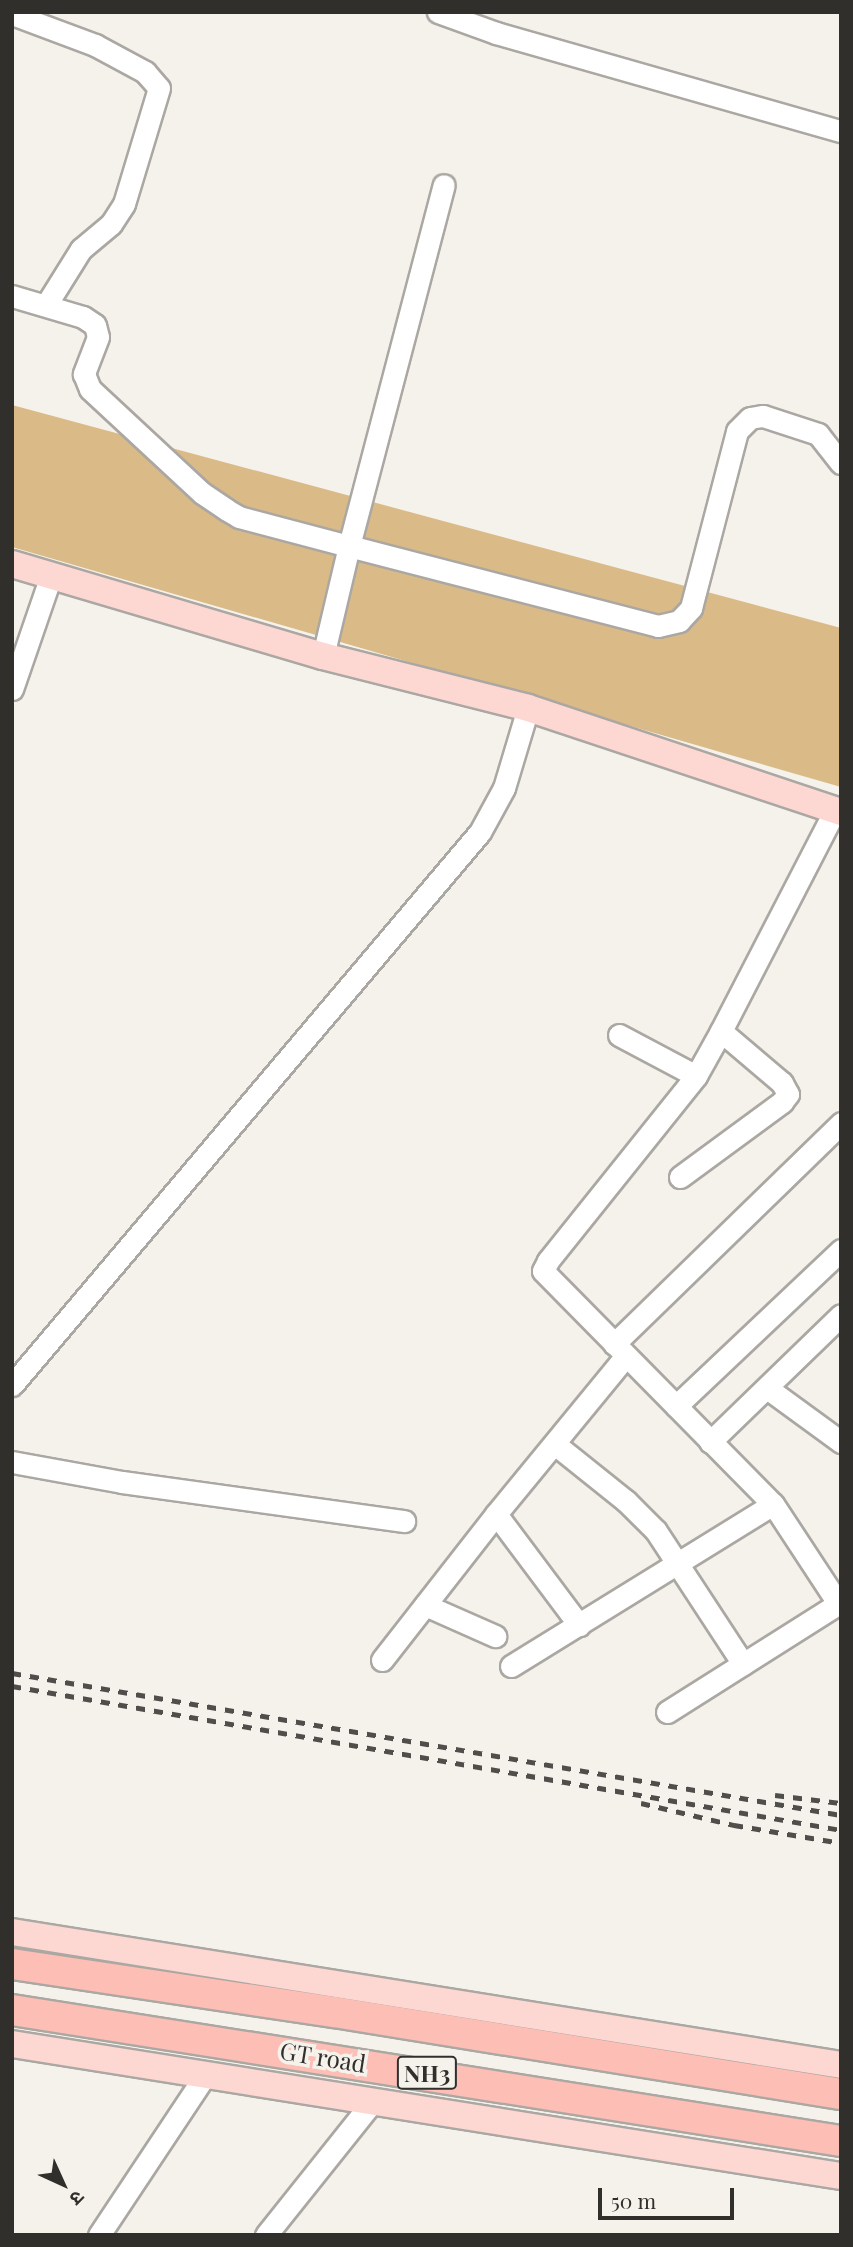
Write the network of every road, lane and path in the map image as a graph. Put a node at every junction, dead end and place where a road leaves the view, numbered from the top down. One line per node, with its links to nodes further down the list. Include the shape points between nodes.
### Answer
1 (438, 12): 3 (street, via 496,33)
2 (12, 14): 6 (street, via 95,45 145,72 159,89 124,204 111,224 81,249)
3 (841, 131)
4 (444, 186): 8 (street)
5 (12, 296): 6 (street)
6 (46, 305): 8 (street, via 95,325 98,337 84,374 89,389 214,503 239,517)
7 (841, 463): 8 (street, via 818,434 764,416 744,423 737,431 691,608 670,625 658,626)
8 (349, 546): 11 (street)
9 (12, 564): 10 (main road)
10 (51, 576): 11 (main road); 12 (street)
11 (323, 656): 13 (main road)
12 (12, 689)
13 (528, 708): 14 (main road); 23 (street, via 504,788 480,832)
14 (838, 811): 15 (street)
15 (721, 1031): 17 (street); 19 (street, via 782,1083 788,1094)
16 (619, 1035): 17 (street)
17 (696, 1076): 22 (street, via 543,1271)
18 (841, 1123): 22 (street)
19 (680, 1177)
20 (841, 1250): 25 (street)
21 (841, 1315): 24 (street)
22 (620, 1350): 25 (street); 28 (street)
23 (12, 1385)
24 (767, 1388): 26 (street); 27 (street)
25 (676, 1406): 27 (street)
26 (840, 1440)
27 (710, 1442): 30 (street)
28 (556, 1445): 31 (street); 33 (street, via 642,1515)
29 (12, 1462): 32 (street)
30 (773, 1504): 33 (street); 34 (street)
31 (496, 1514): 35 (street); 36 (street)
32 (404, 1521)
33 (680, 1563): 36 (street); 39 (street)
34 (840, 1603): 39 (street)
35 (425, 1605): 37 (street); 38 (street)
36 (579, 1625): 40 (street)
37 (495, 1636)
38 (382, 1660)
39 (743, 1664): 41 (street)
40 (511, 1666)
41 (667, 1712)
42 (12, 1932): 46 (main road)
43 (12, 1964): 48 (highway, GT road / NH3)
44 (12, 2010): 50 (highway, GT road / NH3)
45 (12, 2045): 47 (main road)
46 (841, 2066)
47 (204, 2077): 49 (main road); 52 (street)
48 (841, 2094)
49 (373, 2101): 51 (main road); 53 (street)
50 (841, 2141)
51 (841, 2176)
52 (99, 2235)
53 (266, 2235)

